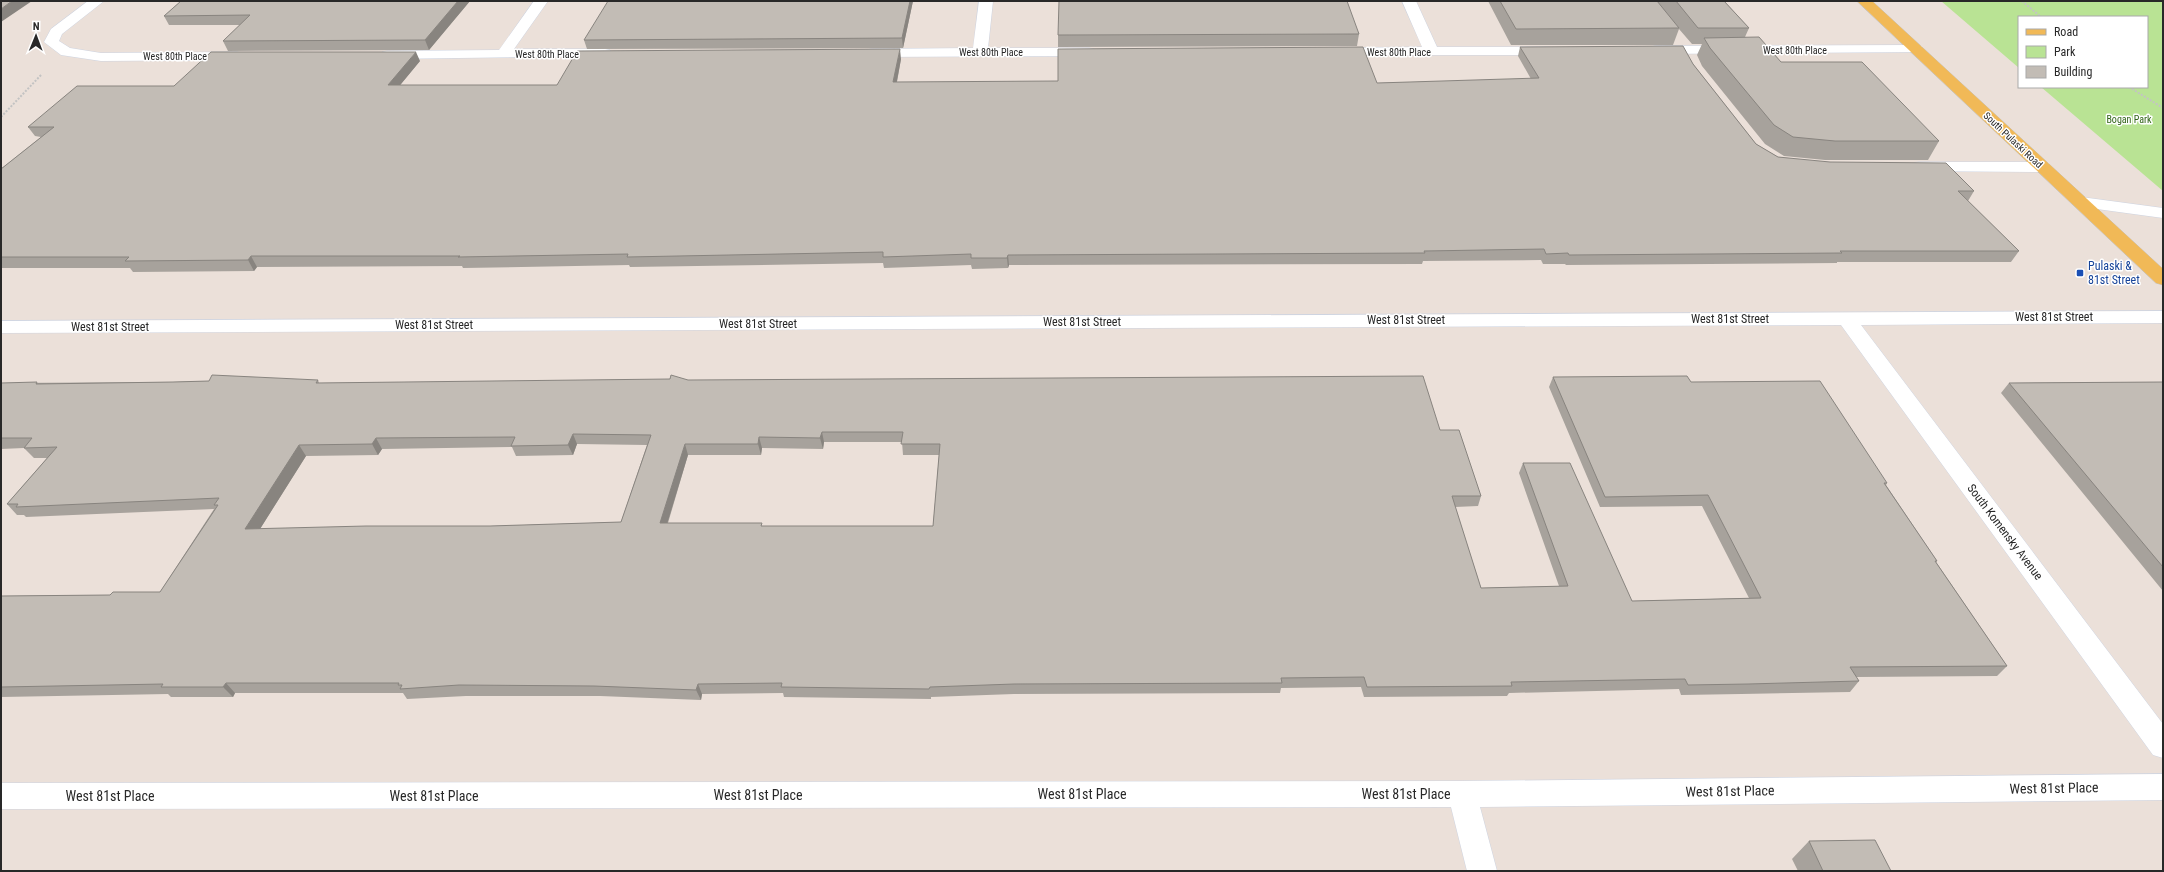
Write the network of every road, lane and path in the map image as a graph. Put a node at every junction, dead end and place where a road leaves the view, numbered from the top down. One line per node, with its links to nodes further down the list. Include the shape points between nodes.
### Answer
1 (97, 1): 20 (street, West 80th Place, via 56,32 51,42 66,52 101,57)
2 (541, 1): 18 (street)
3 (986, 1): 12 (street)
4 (1409, 1): 15 (street)
5 (1864, 1): 9 (main road, South Pulaski Road)
6 (2022, 1): 7 (path)
7 (2041, 16)
8 (1674, 33): 21 (street)
9 (1916, 49): 21 (street, West 80th Place); 27 (main road, South Pulaski Road)
10 (1567, 51): 15 (street, West 80th Place)
11 (1639, 51): 21 (street, West 80th Place)
12 (980, 52): 13 (street, West 80th Place); 17 (street, West 80th Place)
13 (1106, 52)
14 (1321, 52): 15 (street, West 80th Place)
15 (1432, 52)
16 (621, 53): 18 (street, West 80th Place)
17 (860, 53)
18 (503, 54): 19 (street, West 80th Place)
19 (371, 55)
20 (252, 56)
21 (1690, 58)
22 (43, 73): 25 (path)
23 (2132, 88): 24 (path)
24 (2163, 108)
25 (1, 117)
26 (1903, 166): 27 (street)
27 (2042, 167): 28 (main road, South Pulaski Road)
28 (2081, 202): 29 (street); 30 (main road, South Pulaski Road)
29 (2163, 212)
30 (2163, 279)
31 (2163, 317): 32 (street, West 81st Street)
32 (1846, 318): 33 (street, West 81st Street); 34 (street, South Komensky Avenue)
33 (1, 327)
34 (2163, 746)
35 (2163, 787): 36 (street, West 81st Place)
36 (1462, 794): 37 (street, West 81st Place); 38 (street)
37 (1, 796)
38 (1482, 871)

